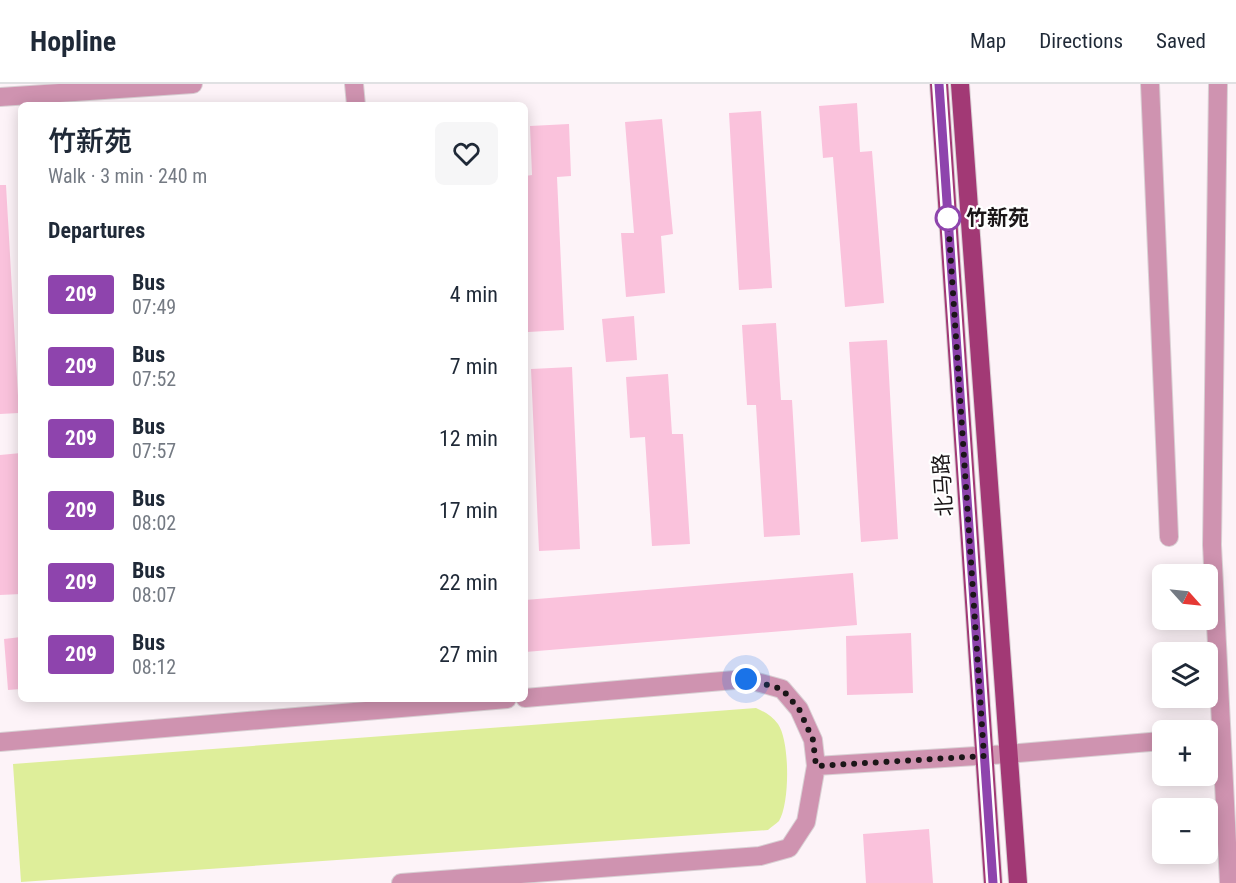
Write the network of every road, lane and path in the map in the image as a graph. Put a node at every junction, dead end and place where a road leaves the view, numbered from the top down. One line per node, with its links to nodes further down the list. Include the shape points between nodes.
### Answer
1 (193, 84): 7 (street)
2 (354, 84): 8 (street)
3 (939, 84): 17 (main road, 北马路)
4 (960, 84): 16 (main road)
5 (1150, 84): 9 (street)
6 (1218, 84): 13 (street, via 1212,545)
7 (0, 97)
8 (356, 102)
9 (1169, 537)
10 (528, 698): 18 (street, via 746,679 782,689 799,709 813,740)
11 (442, 702): 12 (street)
12 (399, 704): 14 (street)
13 (1215, 720)
14 (0, 742)
15 (1152, 742): 16 (street)
16 (1008, 754): 17 (street); 22 (main road)
17 (984, 756): 18 (street); 21 (main road, 北马路)
18 (816, 766): 20 (street, via 806,822 789,848 760,856)
19 (1218, 768): 23 (street)
20 (410, 883)
21 (993, 883)
22 (1018, 883)
23 (1229, 883)

